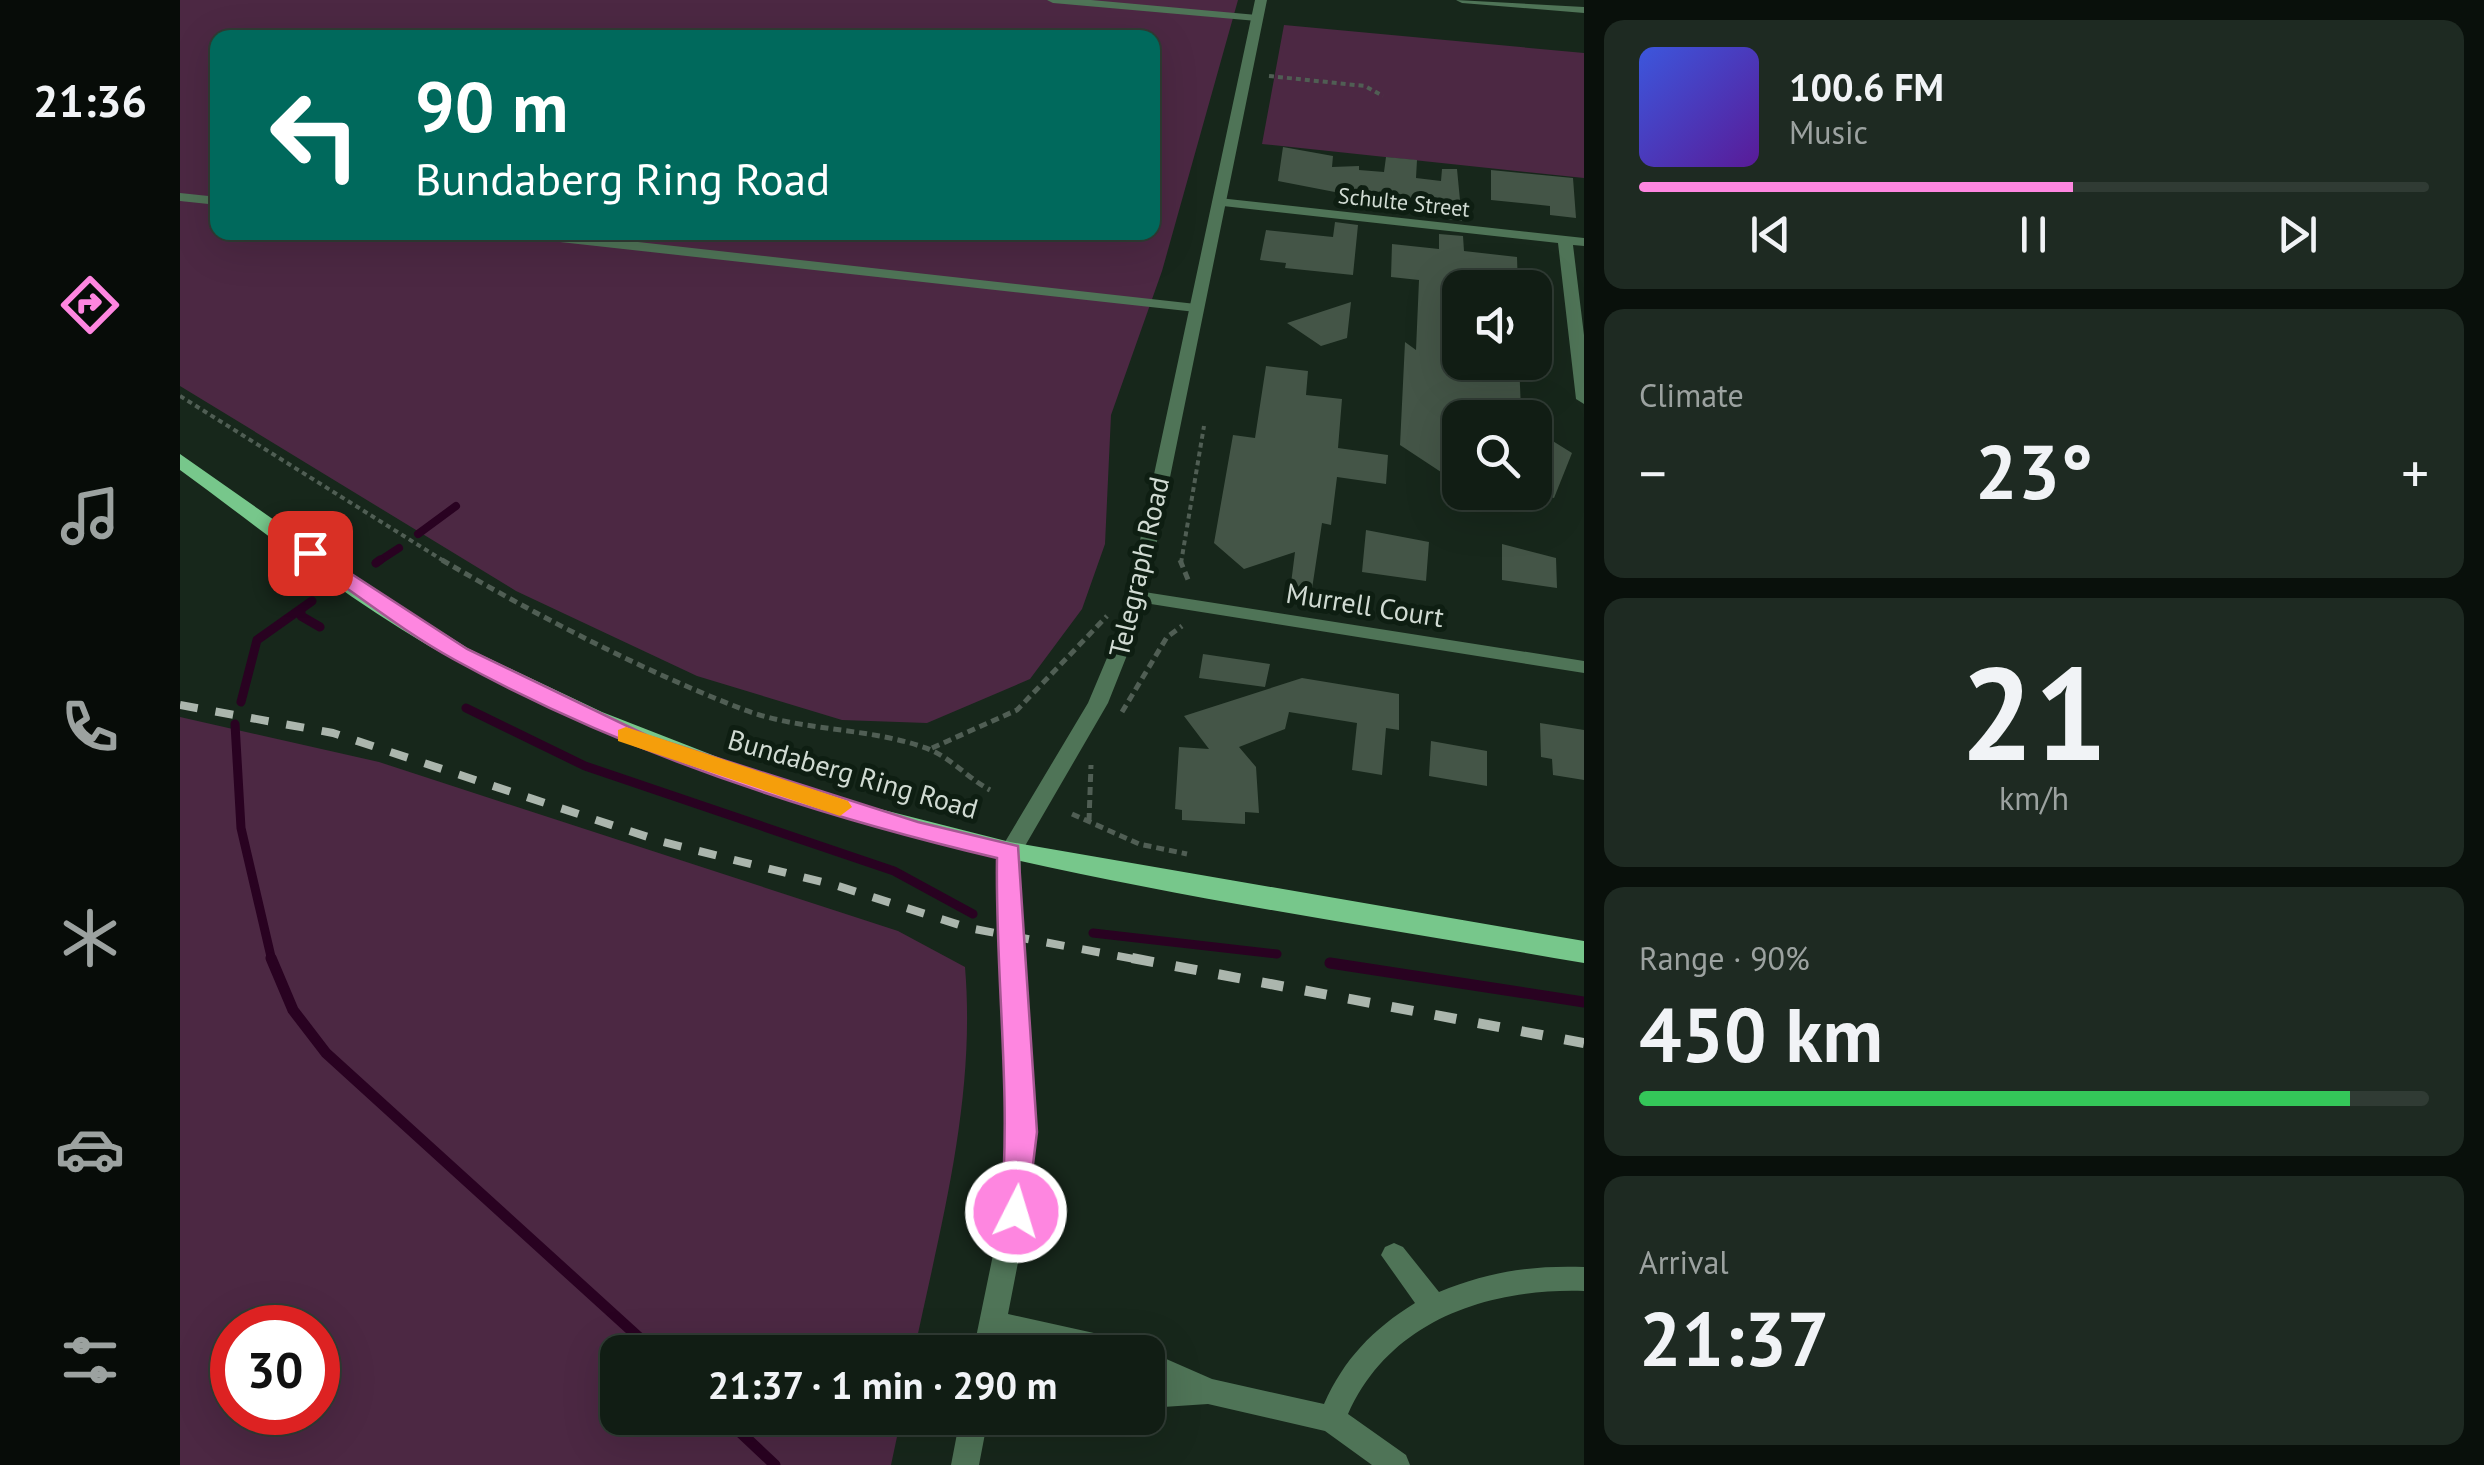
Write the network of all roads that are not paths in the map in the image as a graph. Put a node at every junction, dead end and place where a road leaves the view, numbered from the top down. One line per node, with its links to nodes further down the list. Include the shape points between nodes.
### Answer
1 (1053, 0): 5 (street)
2 (1261, 0): 5 (street, Telegraph Road)
3 (1462, 0): 4 (street)
4 (1584, 10)
5 (1257, 18): 8 (street, Telegraph Road)
6 (180, 197): 7 (street)
7 (210, 200)
8 (1219, 202): 10 (street, Schulte Street); 12 (street, Telegraph Road)
9 (578, 240): 12 (street)
10 (1565, 240): 11 (street, Schulte Street); 13 (street)
11 (1584, 242)
12 (1196, 308): 15 (street, Telegraph Road)
13 (1584, 399)
14 (180, 460): 17 (main road, Bundaberg Ring Road, via 460,654 640,742 916,830)
15 (1138, 597): 16 (street, Murrell Court); 17 (street, Telegraph Road, via 1116,669)
16 (1584, 667)
17 (1010, 852): 18 (main road, Bundaberg Ring Road); 22 (street, Telegraph Road, via 1022,1132 1016,1212)
18 (1584, 952)
19 (1394, 1255): 21 (street)
20 (1584, 1279): 21 (street, via 1509,1282)
21 (1435, 1308): 28 (street, via 1378,1343 1356,1367)
22 (993, 1323): 23 (street, Telegraph Road); 24 (street)
23 (991, 1335)
24 (1046, 1335)
25 (1165, 1372): 26 (street)
26 (1210, 1392): 27 (street); 28 (street)
27 (1165, 1394)
28 (1332, 1420): 31 (street)
29 (971, 1435): 30 (street)
30 (965, 1465)
31 (1396, 1465)

